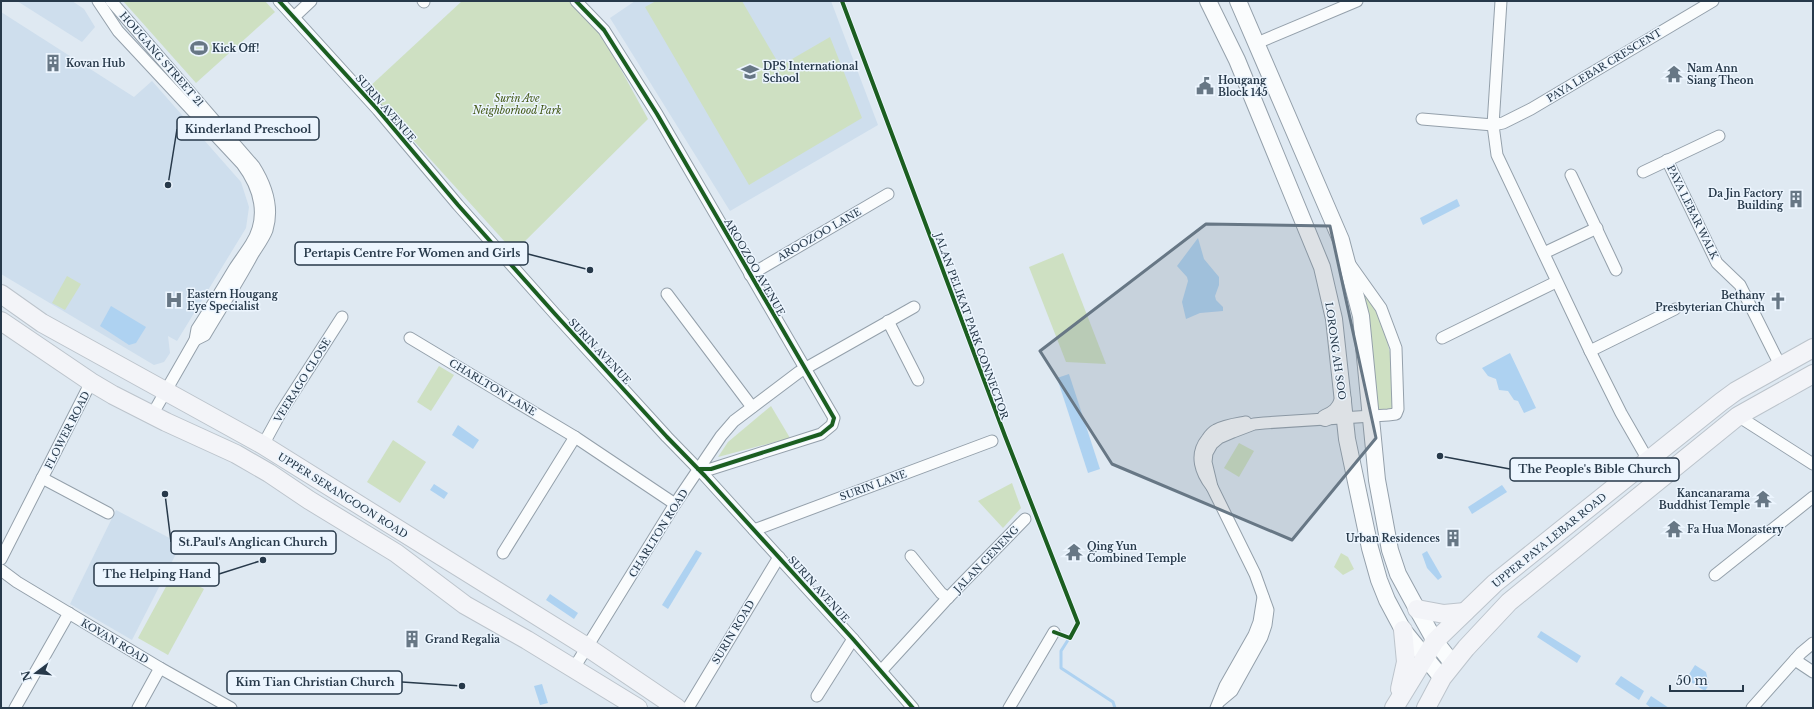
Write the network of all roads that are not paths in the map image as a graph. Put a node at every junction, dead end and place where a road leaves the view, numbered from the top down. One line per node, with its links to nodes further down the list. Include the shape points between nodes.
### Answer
1 (98, 1): 35 (street, HOUGANG STREET 21, via 118,31 242,164 258,191 261,210 256,234 197,329)
2 (111, 1): 35 (street, HOUGANG STREET 21, via 254,166 262,178 268,196 267,230 205,335)
3 (279, 1): 11 (street, SURIN AVENUE)
4 (311, 1): 11 (street)
5 (576, 1): 24 (street, AROOZOO AVENUE, via 604,30 657,114)
6 (1208, 1): 44 (main road, LORONG AH SOO, via 1237,60 1322,267 1334,319)
7 (1238, 1): 12 (main road)
8 (1357, 1): 12 (street)
9 (1501, 1): 14 (street)
10 (1713, 1): 14 (street, PAYA LEBAR CRESCENT, via 1531,109 1503,123)
11 (294, 17): 56 (street, SURIN AVENUE, via 550,308)
12 (1257, 43): 21 (main road)
13 (1422, 120): 14 (street, PAYA LEBAR CRESCENT)
14 (1493, 125): 22 (street, via 1498,158)
15 (1719, 136): 16 (street, PAYA LEBAR WALK)
16 (1668, 160): 17 (street, PAYA LEBAR WALK); 38 (street, PAYA LEBAR WALK, via 1717,263 1740,286)
17 (1643, 172)
18 (1571, 175): 20 (street)
19 (888, 194): 24 (street, AROOZOO LANE)
20 (1597, 228): 22 (street); 23 (street)
21 (1344, 252): 49 (main road, via 1361,316); 49 (street, via 1349,263 1382,308 1396,348 1398,409 1396,414)
22 (1544, 253): 25 (street)
23 (1616, 270)
24 (750, 275): 39 (street, AROOZOO AVENUE)
25 (1556, 282): 34 (street); 37 (street)
26 (1, 294): 43 (main road, UPPER SERANGOON ROAD, via 42,323)
27 (667, 294): 45 (street)
28 (914, 307): 32 (street, CHARLTON ROAD)
29 (1676, 309): 37 (street)
30 (342, 316): 53 (street, VEERAGO CLOSE)
31 (1, 321): 42 (main road, UPPER SERANGOON ROAD)
32 (888, 321): 39 (street, CHARLTON ROAD); 41 (street)
33 (410, 338): 51 (street, CHARLTON LANE)
34 (1442, 338)
35 (195, 340): 43 (street, HOUGANG STREET 21)
36 (1813, 348): 38 (main road, UPPER PAYA LEBAR ROAD)
37 (1590, 351): 54 (street)
38 (1780, 365): 54 (main road, UPPER PAYA LEBAR ROAD, via 1736,391)
39 (806, 369): 45 (street, CHARLTON ROAD); 56 (street, AROOZOO AVENUE, via 834,418 829,428 811,438 711,469)
40 (1813, 374): 47 (main road)
41 (918, 380)
42 (91, 382): 46 (main road, UPPER SERANGOON ROAD); 57 (street, FLOWER ROAD)
43 (165, 392): 46 (street, HOUGANG STREET 21); 53 (main road, UPPER SERANGOON ROAD)
44 (1343, 400): 48 (main road, LORONG AH SOO); 50 (main road, via 1334,414)
45 (752, 407): 56 (street, CHARLTON ROAD, via 734,421)
46 (152, 415): 82 (main road, UPPER SERANGOON ROAD, via 269,472 315,504 396,553 465,605)
47 (1738, 416): 55 (street); 84 (main road, via 1509,602)
48 (1345, 417): 49 (street); 50 (street); 73 (main road, LORONG AH SOO, via 1347,438 1373,560 1387,600)
49 (1371, 417): 70 (main road, via 1377,480 1390,550 1398,574)
50 (1325, 418): 87 (street, via 1254,424 1219,438 1207,453 1206,460 1212,487 1250,563 1268,610 1262,637 1232,690)
51 (575, 437): 59 (street, CHARLTON LANE); 63 (street)
52 (992, 441): 62 (street, SURIN LANE)
53 (263, 445): 78 (main road, UPPER SERANGOON ROAD)
54 (1648, 460): 71 (main road, UPPER PAYA LEBAR ROAD, via 1495,583)
55 (1813, 464)
56 (698, 469): 59 (street, CHARLTON ROAD); 62 (street, SURIN AVENUE)
57 (42, 478): 60 (street, FLOWER ROAD); 66 (street, FLOWER ROAD)
58 (1813, 497): 68 (street)
59 (675, 504): 78 (street, CHARLTON ROAD)
60 (108, 513)
61 (1025, 519): 69 (street, JALAN GENENG)
62 (754, 530): 65 (street, SURIN AVENUE)
63 (503, 553)
64 (911, 556): 69 (street, JALAN GENENG)
65 (779, 557): 75 (street, SURIN AVENUE); 93 (street, SURIN ROAD)
66 (1, 559)
67 (1, 570): 72 (street, KOVAN ROAD)
68 (1715, 575)
69 (948, 598): 83 (street, JALAN GENENG)
70 (1417, 609): 71 (main road, via 1444,614); 76 (main road)
71 (1464, 612): 76 (main road, UPPER PAYA LEBAR ROAD)
72 (69, 613): 81 (street, KOVAN ROAD); 88 (street)
73 (1403, 630): 79 (main road, LORONG AH SOO); 96 (main road, via 1406,662)
74 (1054, 632): 95 (street)
75 (853, 638): 83 (street, SURIN AVENUE); 86 (street)
76 (1435, 641): 79 (main road, UPPER PAYA LEBAR ROAD); 84 (main road)
77 (1813, 643): 80 (street)
78 (587, 647): 82 (street, CHARLTON ROAD); 92 (main road, UPPER SERANGOON ROAD)
79 (1426, 657): 84 (main road, LORONG AH SOO); 96 (main road, UPPER PAYA LEBAR ROAD)
80 (1795, 660): 85 (street); 98 (street)
81 (160, 668): 89 (street); 90 (street, KOVAN ROAD)
82 (574, 668): 91 (main road, UPPER SERANGOON ROAD)
83 (881, 671): 94 (street, SURIN AVENUE)
84 (1447, 671): 97 (main road)
85 (1813, 672)
86 (817, 696)
87 (1218, 704)
88 (16, 708)
89 (138, 708)
90 (231, 708)
91 (638, 708)
92 (677, 708)
93 (688, 708)
94 (913, 708)
95 (1009, 708)
96 (1393, 708)
97 (1426, 708)
98 (1752, 708)

